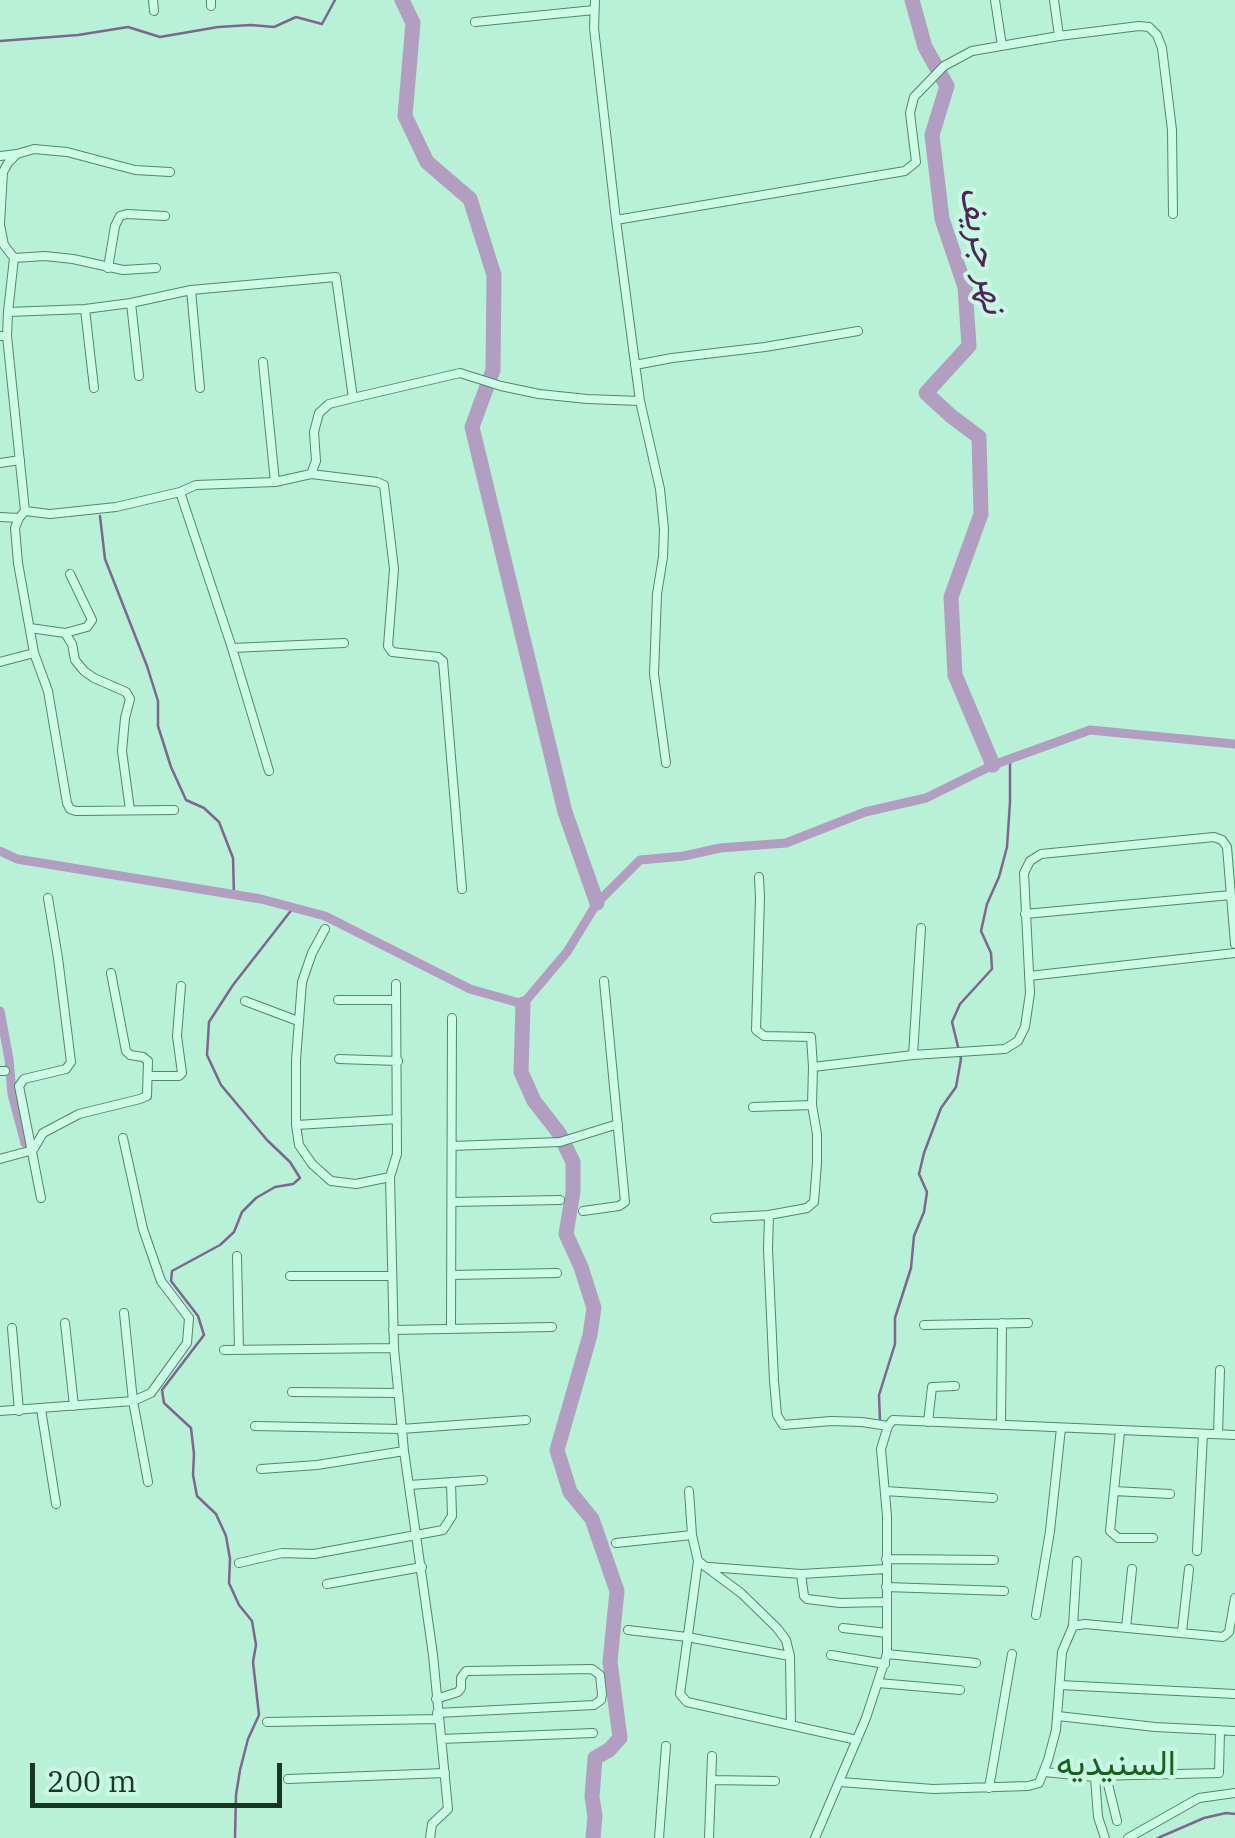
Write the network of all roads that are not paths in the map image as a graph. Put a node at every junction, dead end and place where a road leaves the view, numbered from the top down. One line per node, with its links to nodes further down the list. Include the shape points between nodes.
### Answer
1 (153, 0): 5 (street)
2 (995, 0): 8 (street)
3 (1054, 0): 7 (street)
4 (595, 5): 6 (street); 14 (street)
5 (154, 11)
6 (474, 22)
7 (1059, 36): 8 (street); 12 (street, via 1139,26 1157,35 1172,130)
8 (1002, 46): 14 (street, via 972,51 944,66 914,97 916,162 905,171)
9 (17, 154): 10 (street); 11 (street, via 67,152); 15 (street, via 4,172)
10 (0, 156)
11 (170, 172)
12 (1173, 214)
13 (165, 216): 17 (street, via 120,216)
14 (616, 220): 26 (street)
15 (0, 224): 16 (street)
16 (14, 258): 17 (street, via 45,256); 22 (street)
17 (108, 268): 18 (street)
18 (156, 268)
19 (191, 290): 20 (street); 29 (street); 30 (street, via 336,277)
20 (131, 303): 21 (street); 27 (street)
21 (85, 309): 22 (street); 28 (street)
22 (8, 312): 24 (street)
23 (858, 331): 26 (street)
24 (4, 336): 32 (street)
25 (263, 362): 35 (street)
26 (634, 365): 31 (street)
27 (139, 376)
28 (94, 388)
29 (200, 388)
30 (353, 398): 31 (street, via 460,373 571,398); 34 (street, via 319,413)
31 (640, 401): 46 (street, via 664,529 654,674)
32 (20, 460): 33 (street); 37 (street)
33 (0, 462)
34 (311, 474): 35 (street); 51 (street, via 384,486 394,569 388,646 442,662)
35 (275, 482): 36 (street, via 196,485)
36 (180, 492): 37 (street, via 116,507); 43 (street)
37 (22, 515): 38 (street); 40 (street, via 15,535)
38 (0, 517)
39 (70, 574): 41 (street, via 92,620)
40 (30, 628): 41 (street); 44 (street)
41 (65, 633): 48 (street, via 84,670 130,699 122,751)
42 (344, 643): 43 (street)
43 (232, 648): 47 (street)
44 (34, 653): 45 (street); 48 (street, via 48,691 70,808)
45 (0, 662)
46 (666, 762)
47 (269, 771)
48 (130, 810): 49 (street)
49 (174, 810)
50 (759, 877): 72 (street, via 756,1030 810,1037)
51 (462, 889)
52 (1231, 895): 54 (street); 54 (street, via 1227,847 1214,837 1050,852 1030,861 1024,873); 57 (street)
53 (48, 898): 81 (street, via 70,1062 66,1069 20,1082)
54 (1026, 914): 60 (street)
55 (921, 928): 69 (street)
56 (325, 929): 68 (street, via 302,982)
57 (1235, 944)
58 (1235, 953): 60 (street)
59 (112, 972): 73 (street, via 126,1050 146,1058)
60 (1030, 976): 69 (street, via 1025,1026 1005,1049)
61 (604, 981): 77 (street)
62 (396, 984): 65 (street)
63 (181, 986): 73 (street, via 182,1073)
64 (338, 1000): 65 (street)
65 (396, 1000): 71 (street)
66 (245, 1001): 68 (street)
67 (452, 1018): 80 (street)
68 (298, 1021): 78 (street)
69 (913, 1055): 72 (street)
70 (338, 1059): 71 (street)
71 (398, 1060): 76 (street)
72 (813, 1067): 74 (street)
73 (148, 1076): 81 (street, via 144,1098 79,1114 43,1133)
74 (812, 1105): 75 (street); 88 (street, via 814,1202)
75 (753, 1106)
76 (398, 1118): 78 (street); 83 (street)
77 (618, 1124): 80 (street, via 560,1142); 87 (street, via 625,1202)
78 (296, 1125): 83 (street, via 299,1146 331,1181)
79 (123, 1138): 111 (street, via 162,1281 189,1318 187,1343 150,1393)
80 (452, 1146): 86 (street)
81 (32, 1150): 82 (street); 84 (street)
82 (0, 1158)
83 (390, 1178): 94 (street)
84 (41, 1198)
85 (560, 1200): 86 (street)
86 (452, 1202): 92 (street)
87 (583, 1211)
88 (768, 1215): 89 (street); 120 (street, via 774,1381 782,1425)
89 (715, 1218)
90 (237, 1256): 106 (street)
91 (557, 1274): 92 (street)
92 (452, 1275): 100 (street)
93 (290, 1276): 94 (street)
94 (392, 1276): 103 (street)
95 (124, 1312): 111 (street)
96 (65, 1323): 112 (street)
97 (1002, 1323): 98 (street); 99 (street); 118 (street)
98 (1028, 1323)
99 (924, 1325)
100 (452, 1327): 101 (street); 103 (street)
101 (552, 1327)
102 (12, 1328): 114 (street)
103 (393, 1330): 104 (street)
104 (394, 1348): 106 (street); 110 (street)
105 (224, 1350): 106 (street)
106 (239, 1350)
107 (1220, 1370): 125 (street)
108 (956, 1386): 117 (street, via 932,1386)
109 (292, 1392): 110 (street)
110 (398, 1393): 121 (street)
111 (133, 1400): 112 (street); 130 (street)
112 (74, 1406): 113 (street)
113 (41, 1409): 114 (street); 138 (street)
114 (19, 1411): 115 (street)
115 (0, 1412)
116 (526, 1420): 121 (street)
117 (928, 1422): 118 (street); 120 (street, via 893,1420)
118 (1001, 1425): 122 (street)
119 (256, 1426): 121 (street)
120 (888, 1426): 134 (street, via 881,1449)
121 (402, 1428): 127 (street)
122 (1061, 1428): 123 (street); 158 (street)
123 (1120, 1430): 124 (street); 135 (street)
124 (1202, 1434): 125 (street); 143 (street)
125 (1218, 1434): 126 (street)
126 (1235, 1435)
127 (404, 1451): 128 (street); 132 (street)
128 (261, 1469)
129 (483, 1480): 131 (street)
130 (148, 1482)
131 (451, 1482): 132 (street); 140 (street, via 448,1524)
132 (409, 1485): 140 (street)
133 (689, 1491): 139 (street)
134 (884, 1491): 137 (street); 148 (street)
135 (1114, 1491): 136 (street); 141 (street, via 1114,1536)
136 (1170, 1494)
137 (993, 1498)
138 (56, 1504)
139 (692, 1534): 142 (street); 147 (street)
140 (418, 1536): 146 (street); 149 (street)
141 (1154, 1538)
142 (616, 1544)
143 (1198, 1551)
144 (994, 1560): 148 (street)
145 (1077, 1561): 159 (street)
146 (239, 1563)
147 (701, 1564): 152 (street); 165 (street); 168 (street, via 777,1628)
148 (886, 1564): 152 (street); 154 (street)
149 (422, 1567): 153 (street); 175 (street)
150 (1132, 1569): 161 (street)
151 (1189, 1569): 163 (street)
152 (801, 1574): 157 (street, via 807,1600)
153 (327, 1584)
154 (886, 1587): 155 (street); 157 (street)
155 (1004, 1591)
156 (1235, 1598): 163 (street, via 1226,1636)
157 (886, 1602): 164 (street)
158 (1036, 1615)
159 (1073, 1626): 161 (street); 172 (street, via 1062,1652)
160 (843, 1628): 164 (street)
161 (1126, 1628): 163 (street)
162 (628, 1630): 165 (street)
163 (1182, 1632)
164 (887, 1633): 169 (street)
165 (687, 1637): 168 (street); 179 (street, via 680,1694 686,1702)
166 (1012, 1654): 196 (street)
167 (831, 1655): 169 (street)
168 (790, 1656): 179 (street)
169 (886, 1659): 170 (street); 171 (street)
170 (976, 1663)
171 (878, 1683): 173 (street); 184 (street)
172 (1060, 1685): 174 (street); 177 (street)
173 (960, 1690)
174 (1235, 1694)
175 (436, 1699): 176 (street); 176 (street, via 458,1692 466,1671 592,1669 600,1675 602,1694 594,1705)
176 (438, 1716): 178 (street); 183 (street)
177 (1058, 1716): 180 (street); 187 (street)
178 (266, 1722)
179 (791, 1724): 184 (street)
180 (1220, 1730): 181 (street); 189 (street)
181 (1235, 1731)
182 (592, 1733): 183 (street)
183 (442, 1739): 188 (street)
184 (857, 1740): 195 (street)
185 (666, 1746): 201 (street)
186 (712, 1756): 193 (street)
187 (1044, 1772): 190 (street); 196 (street, via 1034,1785)
188 (445, 1773): 192 (street); 200 (street, via 448,1809 432,1824)
189 (1219, 1773): 191 (street); 198 (street)
190 (1094, 1776): 191 (street); 204 (street)
191 (1106, 1776): 199 (street)
192 (288, 1779)
193 (711, 1780): 194 (street); 202 (street)
194 (776, 1781)
195 (840, 1782): 196 (street); 203 (street)
196 (990, 1788)
197 (1235, 1793): 198 (street)
198 (1220, 1795): 205 (street, via 1198,1798)
199 (1117, 1822)
200 (430, 1838)
201 (660, 1838)
202 (709, 1838)
203 (815, 1838)
204 (1105, 1838)
205 (1128, 1838)

